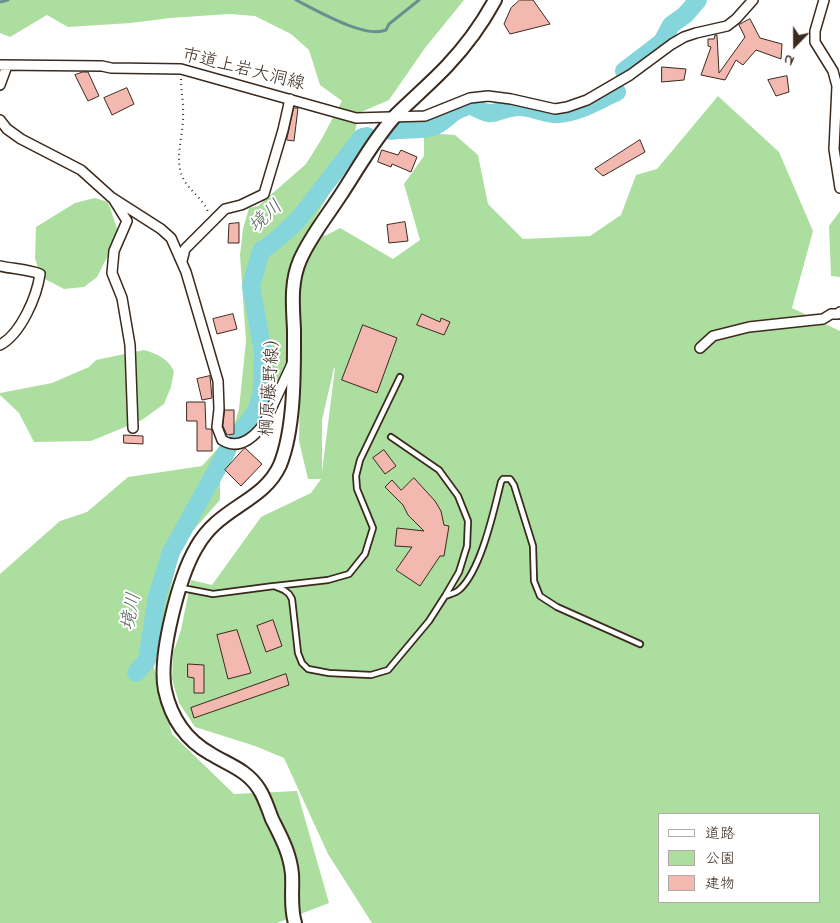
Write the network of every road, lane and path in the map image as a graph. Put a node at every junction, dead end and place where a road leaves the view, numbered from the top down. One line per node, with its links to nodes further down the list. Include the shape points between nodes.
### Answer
1 (495, 0): 8 (main road, 棡原藤野線）, via 459,53)
2 (753, 0): 8 (street, 市道上岩大洞線, via 727,26 696,33 672,44 630,75 588,100 567,107 556,109 488,96 470,98 425,116)
3 (824, 0): 10 (street, via 815,42 833,71 837,86 834,149)
4 (4, 66): 5 (street, 市道上岩大洞線); 6 (street)
5 (181, 69): 7 (street, 市道上岩大洞線); 12 (path, via 184,120 180,166 184,181 207,209 209,216)
6 (0, 85)
7 (290, 99): 8 (street, 市道上岩大洞線, via 356,118); 12 (street, via 264,194 225,209)
8 (396, 116): 18 (main road, 棡原藤野線）, via 371,148 299,262 293,290)
9 (0, 120): 11 (street, via 7,130 21,139 81,170)
10 (840, 188)
11 (111, 197): 13 (street, via 165,232 173,241); 20 (street, via 127,221 114,251 112,273 122,298 130,345)
12 (205, 227): 13 (street, via 185,249)
13 (182, 262): 18 (street, via 218,381 217,426 222,440 240,444 259,430)
14 (0, 266): 16 (street, via 40,274 39,285 27,312 15,332)
15 (840, 312): 17 (street, via 823,320 750,327 713,336)
16 (0, 345)
17 (700, 348)
18 (294, 360): 23 (main road, 棡原藤野線）, via 289,430 279,466 261,491 219,520 203,537 190,558)
19 (400, 377): 22 (lane, via 360,460 356,476 357,489 373,528 364,554 349,574 328,580)
20 (134, 428)
21 (391, 436): 24 (lane, via 440,470 458,496 468,521 467,546 459,572)
22 (274, 586): 23 (lane, via 213,594); 24 (lane, via 284,590 292,599 302,663 308,669 330,673 370,675 388,670 429,621)
23 (180, 588): 26 (main road, 棡原藤野線）, via 163,662 165,690 180,728 188,737 209,754 248,775 260,791 288,852)
24 (445, 596): 25 (lane, via 459,590 469,577 481,552 501,482 510,479 534,546 534,582 540,596 557,607)
25 (640, 644)
26 (295, 923)

